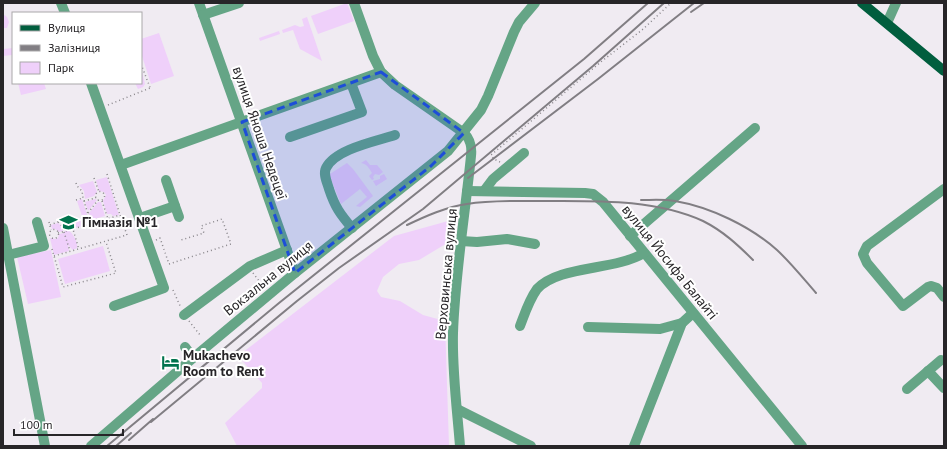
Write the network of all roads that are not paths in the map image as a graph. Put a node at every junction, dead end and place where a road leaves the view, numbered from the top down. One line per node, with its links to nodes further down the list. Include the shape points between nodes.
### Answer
1 (199, 3): 7 (street, вулиця Яноша Недецеї)
2 (239, 3): 7 (street)
3 (354, 3): 10 (street)
4 (535, 3): 15 (street, Вокзальна вулиця, via 519,22 488,96)
5 (862, 3): 8 (main road)
6 (896, 3): 8 (street)
7 (203, 15): 13 (street, вулиця Яноша Недецеї)
8 (887, 24): 9 (main road)
9 (944, 71)
10 (381, 72): 11 (street); 15 (street, via 395,85)
11 (351, 83): 13 (street); 17 (street, via 362,112)
12 (91, 84): 19 (street)
13 (242, 122): 19 (street); 33 (street, вулиця Яноша Недецеї)
14 (755, 128): 30 (street)
15 (464, 133): 22 (street, Верховинська вулиця, via 470,139 472,149); 29 (street, Вокзальна вулиця, via 431,166)
16 (395, 135): 29 (street, via 351,149 326,167 325,173 333,200)
17 (290, 137)
18 (524, 153): 23 (street, via 493,179)
19 (121, 165): 26 (street)
20 (166, 180): 24 (street)
21 (944, 189): 37 (street, via 867,246 863,254 867,263 903,306 928,286 937,288)
22 (467, 191): 23 (street, вулиця Йосифа Балайті); 31 (street, Верховинська вулиця)
23 (484, 191): 30 (street, вулиця Йосифа Балайті, via 593,194 603,202)
24 (175, 206): 25 (street); 26 (street)
25 (179, 217)
26 (140, 218): 38 (street, via 164,288)
27 (37, 222): 35 (street, via 44,246)
28 (3, 228): 35 (street)
29 (352, 228): 36 (street, Вокзальна вулиця)
30 (630, 236): 34 (street, вулиця Йосифа Балайті)
31 (461, 242): 32 (street, via 507,239); 50 (street, Верховинська вулиця, via 453,334)
32 (535, 244)
33 (286, 250): 36 (street, вулиця Яноша Недецеї); 40 (street, via 248,267)
34 (644, 253): 39 (street, вулиця Йосифа Балайті); 42 (street, via 620,263 560,275 549,280 538,288 531,298)
35 (8, 255): 51 (street)
36 (295, 273): 45 (street, Вокзальна вулиця)
37 (944, 297)
38 (114, 306)
39 (693, 313): 41 (street); 56 (street, вулиця Йосифа Балайті)
40 (184, 315)
41 (682, 323): 43 (street, via 660,329); 55 (street)
42 (520, 326)
43 (588, 328)
44 (185, 347): 45 (street)
45 (193, 358): 52 (street, Вокзальна вулиця)
46 (941, 360): 47 (street)
47 (928, 371): 48 (street); 49 (street)
48 (944, 388)
49 (907, 389)
50 (457, 409): 53 (street, Верховинська вулиця); 54 (street)
51 (45, 446)
52 (91, 446)
53 (460, 446)
54 (531, 446)
55 (634, 446)
56 (802, 446)

